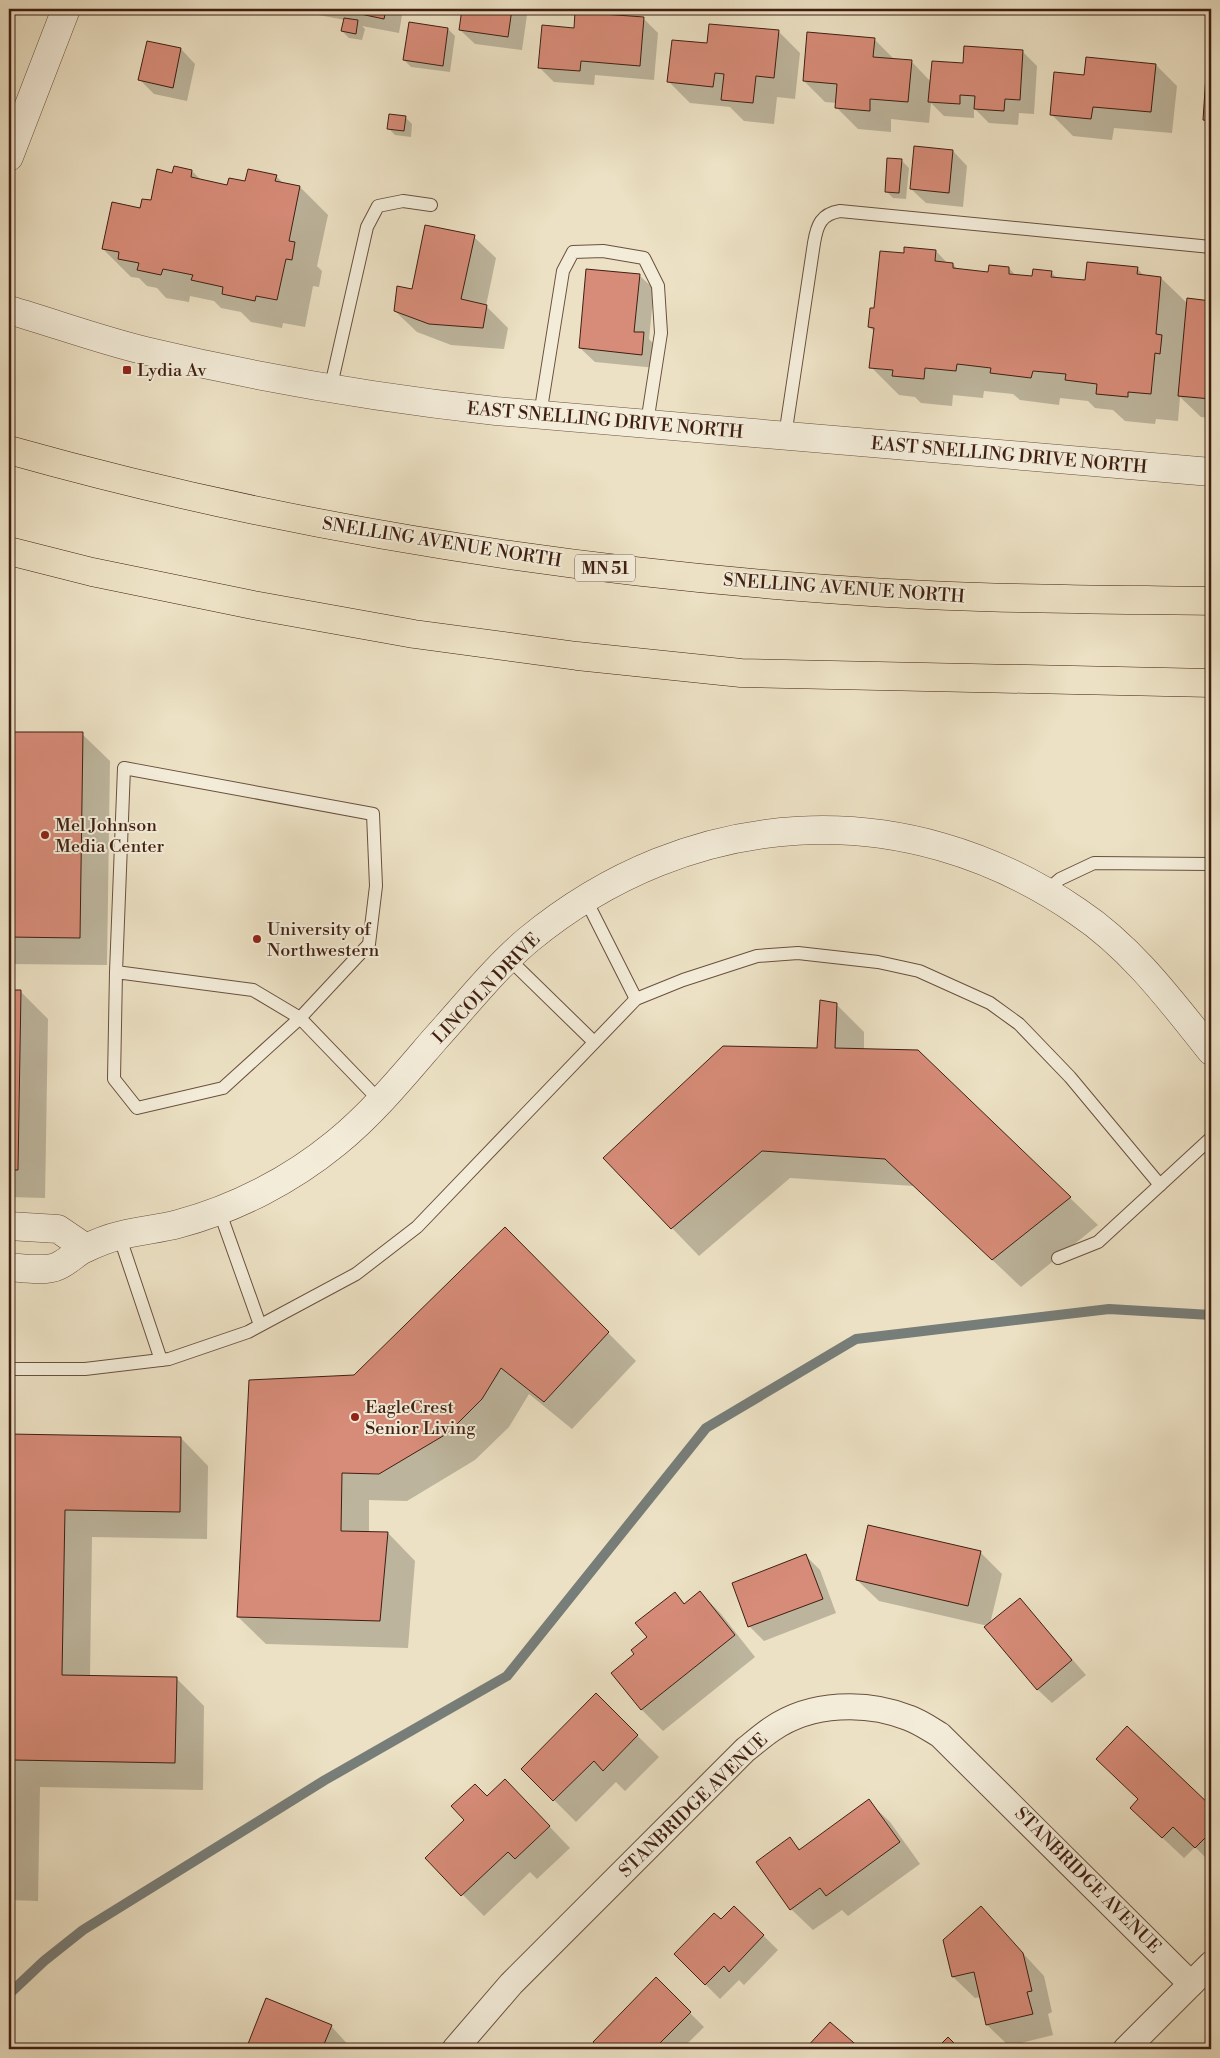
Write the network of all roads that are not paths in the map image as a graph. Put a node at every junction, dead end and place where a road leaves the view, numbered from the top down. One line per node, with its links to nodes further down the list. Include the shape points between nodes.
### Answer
1 (66, 9): 2 (street)
2 (9, 157)
3 (431, 205): 6 (lane, via 403,201 378,206 367,227)
4 (1211, 247): 9 (lane, via 830,212 821,219 814,243)
5 (9, 310): 6 (street, EAST SNELLING DRIVE NORTH, via 144,351)
6 (330, 390): 7 (street, EAST SNELLING DRIVE NORTH)
7 (540, 415): 8 (street, EAST SNELLING DRIVE NORTH); 8 (lane, via 563,271 573,252 603,250 644,258 658,286 661,333)
8 (646, 424): 9 (street, EAST SNELLING DRIVE NORTH)
9 (785, 436): 11 (street, EAST SNELLING DRIVE NORTH)
10 (9, 450): 13 (highway, SNELLING AVENUE NORTH / MN 51, via 175,492 318,523 462,548 607,568 836,590 973,597)
11 (1211, 472)
12 (9, 551): 14 (highway, via 253,606 414,634 577,656 741,673)
13 (1211, 601)
14 (1211, 683)
15 (1211, 864): 16 (lane, via 1094,863 1060,879)
16 (1046, 891): 17 (street, LINCOLN DRIVE, via 975,857 918,840 859,831 798,830 739,837 681,852 625,875); 23 (street, LINCOLN DRIVE, via 1081,914 1127,952 1168,996)
17 (585, 898): 18 (street, LINCOLN DRIVE, via 526,942); 20 (lane)
18 (509, 959): 22 (lane); 24 (street, LINCOLN DRIVE)
19 (116, 972): 21 (lane, via 253,990); 21 (lane, via 114,1079 137,1108 223,1088); 21 (lane, via 124,768 373,814 376,886 369,944)
20 (636, 999): 22 (lane); 26 (lane, via 757,956 798,953 878,962 919,971 990,1004 1019,1024 1070,1078)
21 (300, 1018): 24 (lane)
22 (594, 1042): 33 (lane, via 417,1227 356,1274)
23 (1211, 1051)
24 (380, 1101): 27 (street, LINCOLN DRIVE, via 337,1142 288,1177)
25 (1211, 1138): 26 (lane)
26 (1160, 1185): 31 (lane, via 1098,1242)
27 (219, 1210): 29 (street, LINCOLN DRIVE, via 178,1224); 33 (lane)
28 (9, 1226): 30 (street, via 58,1229)
29 (119, 1235): 30 (street, LINCOLN DRIVE); 34 (lane)
30 (86, 1248): 32 (street, LINCOLN DRIVE, via 55,1268)
31 (1058, 1258)
32 (9, 1267)
33 (260, 1325): 34 (lane, via 248,1332)
34 (160, 1360): 35 (lane, via 85,1369)
35 (9, 1370)
36 (1211, 1964): 37 (street)
37 (1191, 1984): 38 (street, STANBRIDGE AVENUE, via 940,1735 910,1718 879,1708 843,1706 799,1716 774,1728 745,1750 511,1984); 39 (street)
38 (455, 2049)
39 (1126, 2049)

